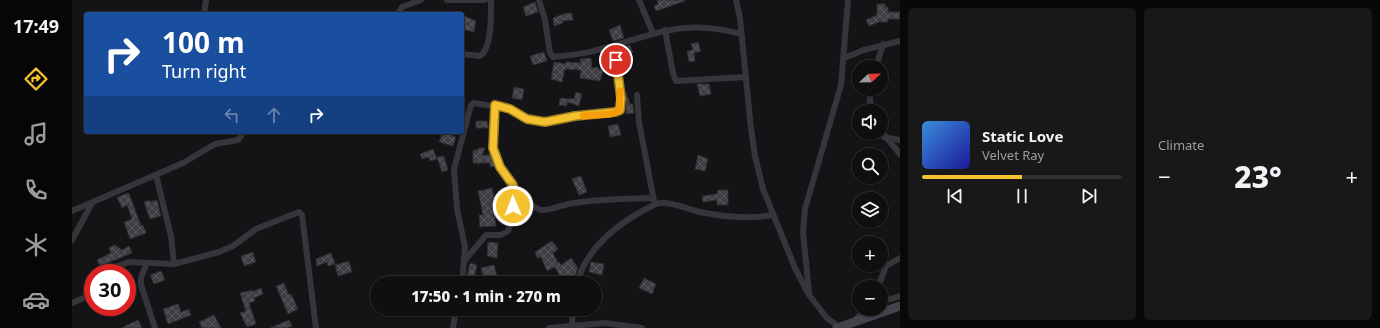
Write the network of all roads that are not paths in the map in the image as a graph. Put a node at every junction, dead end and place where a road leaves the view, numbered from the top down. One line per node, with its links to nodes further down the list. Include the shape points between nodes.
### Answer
1 (206, 0): 10 (street)
2 (421, 0): 11 (street, via 402,7)
3 (447, 0): 4 (street)
4 (485, 0)
5 (492, 0): 18 (street, via 485,52 480,56)
6 (539, 0): 17 (street, via 552,56 592,52)
7 (639, 0): 13 (street)
8 (736, 0): 14 (street)
9 (848, 0): 19 (street)
10 (204, 12)
11 (399, 12)
12 (665, 30): 13 (street); 14 (street, via 704,27); 21 (street, via 672,73 676,81)
13 (653, 33): 17 (street)
14 (741, 34): 21 (street)
15 (900, 41): 16 (street)
16 (884, 44): 19 (street); 20 (street)
17 (613, 46): 23 (street, via 619,74 619,111 545,122 527,119 510,109)
18 (464, 54)
19 (844, 58): 47 (street, via 836,108 805,209 803,232)
20 (878, 60)
21 (746, 77): 37 (street, via 755,156 763,189)
22 (637, 95): 33 (street)
23 (495, 105): 24 (street, via 473,103); 32 (street, via 493,148 500,167)
24 (464, 127)
25 (242, 134): 31 (street, via 238,140 215,144)
26 (462, 134): 40 (street, via 454,176)
27 (888, 136): 29 (street)
28 (888, 140): 30 (street)
29 (900, 140)
30 (900, 154)
31 (156, 175): 34 (street); 43 (street)
32 (513, 185): 33 (street, via 532,205 541,210 590,201); 40 (street, via 513,218 508,231 501,235 486,235)
33 (653, 198): 35 (street)
34 (92, 203): 36 (street); 38 (street)
35 (655, 205): 37 (street, via 665,203 709,214 734,216 758,217); 45 (street, via 631,218 597,246)
36 (72, 211)
37 (773, 214): 47 (street)
38 (72, 240)
39 (900, 258): 46 (street, via 886,266)
40 (465, 260): 44 (street)
41 (147, 263): 42 (street); 43 (street); 59 (street, via 141,277 141,285)
42 (123, 264)
43 (174, 264): 60 (street, via 219,252 233,246 256,229 297,212 301,213)
44 (463, 276)
45 (580, 276)
46 (881, 280)
47 (809, 295): 64 (street)
48 (900, 296): 50 (street)
49 (84, 298): 51 (street)
50 (888, 300)
51 (72, 303)
52 (900, 306): 56 (street)
53 (455, 316): 61 (street)
54 (573, 316): 57 (street)
55 (859, 316): 56 (street)
56 (855, 321): 64 (street)
57 (572, 325): 58 (street); 63 (street, via 606,323)
58 (557, 327): 62 (street)
59 (155, 328)
60 (316, 328)
61 (452, 328)
62 (549, 328)
63 (642, 328)
64 (838, 328)

